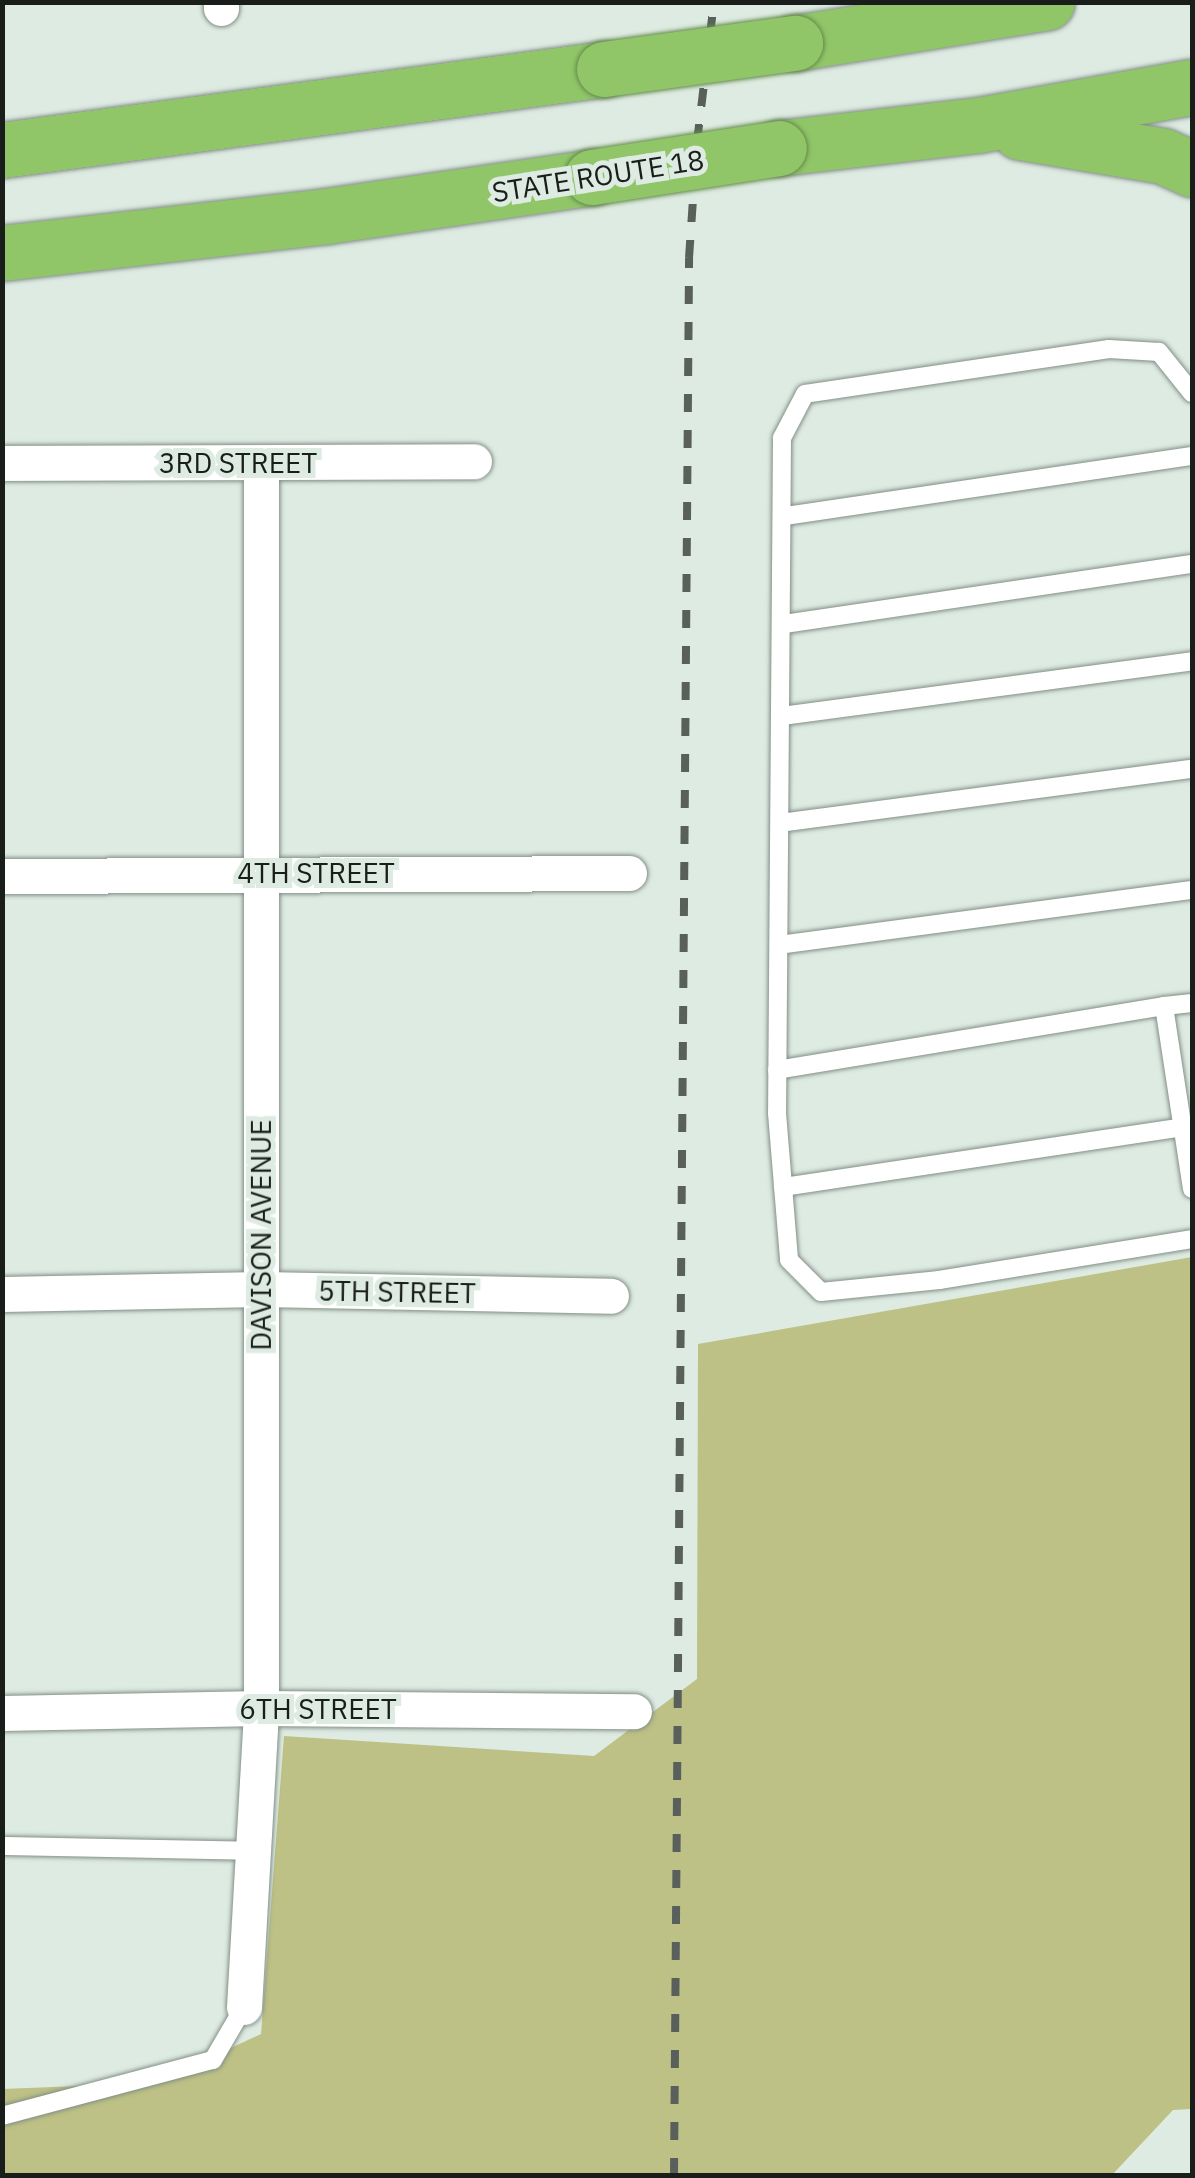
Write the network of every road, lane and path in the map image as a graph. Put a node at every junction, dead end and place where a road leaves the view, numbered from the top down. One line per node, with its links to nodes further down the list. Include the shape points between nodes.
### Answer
1 (932, 2): 3 (highway)
2 (1047, 2): 3 (highway)
3 (880, 29): 6 (highway, bridge)
4 (1192, 87): 5 (highway, STATE ROUTE 18)
5 (978, 126): 7 (highway, via 1163,156); 8 (highway, STATE ROUTE 18, bridge, via 780,148 326,216)
6 (2, 150)
7 (1192, 169)
8 (2, 253)
9 (1192, 393): 14 (lane, via 1160,352 1110,349 805,394 782,438)
10 (1192, 456): 14 (lane)
11 (474, 461): 13 (street, 3RD STREET)
12 (2, 463): 13 (street, 3RD STREET)
13 (260, 463): 21 (street, DAVISON AVENUE)
14 (785, 516): 16 (lane)
15 (1192, 564): 16 (lane)
16 (784, 624): 18 (lane)
17 (1192, 661): 18 (lane)
18 (782, 716): 20 (lane)
19 (1192, 769): 20 (lane)
20 (780, 823): 25 (lane)
21 (260, 873): 22 (street, 4TH STREET); 23 (street, 4TH STREET); 33 (street, DAVISON AVENUE)
22 (629, 874)
23 (2, 876)
24 (1192, 890): 25 (lane)
25 (779, 945): 28 (lane)
26 (1192, 1003): 27 (lane)
27 (1164, 1006): 28 (lane); 29 (lane)
28 (778, 1070): 30 (lane)
29 (1183, 1127): 30 (lane); 31 (lane)
30 (783, 1188): 32 (lane, via 789,1260 820,1292 940,1280)
31 (1192, 1189)
32 (1192, 1239)
33 (260, 1289): 34 (street, 5TH STREET); 35 (street, 5TH STREET); 36 (street, DAVISON AVENUE)
34 (2, 1294)
35 (612, 1296)
36 (261, 1708): 37 (street, 6TH STREET); 38 (street, 6TH STREET); 40 (street, DAVISON AVENUE)
37 (634, 1712)
38 (2, 1713)
39 (2, 1846): 40 (lane)
40 (252, 1851): 41 (street, DAVISON AVENUE)
41 (244, 2007): 42 (lane, via 214,2060)
42 (2, 2116)

